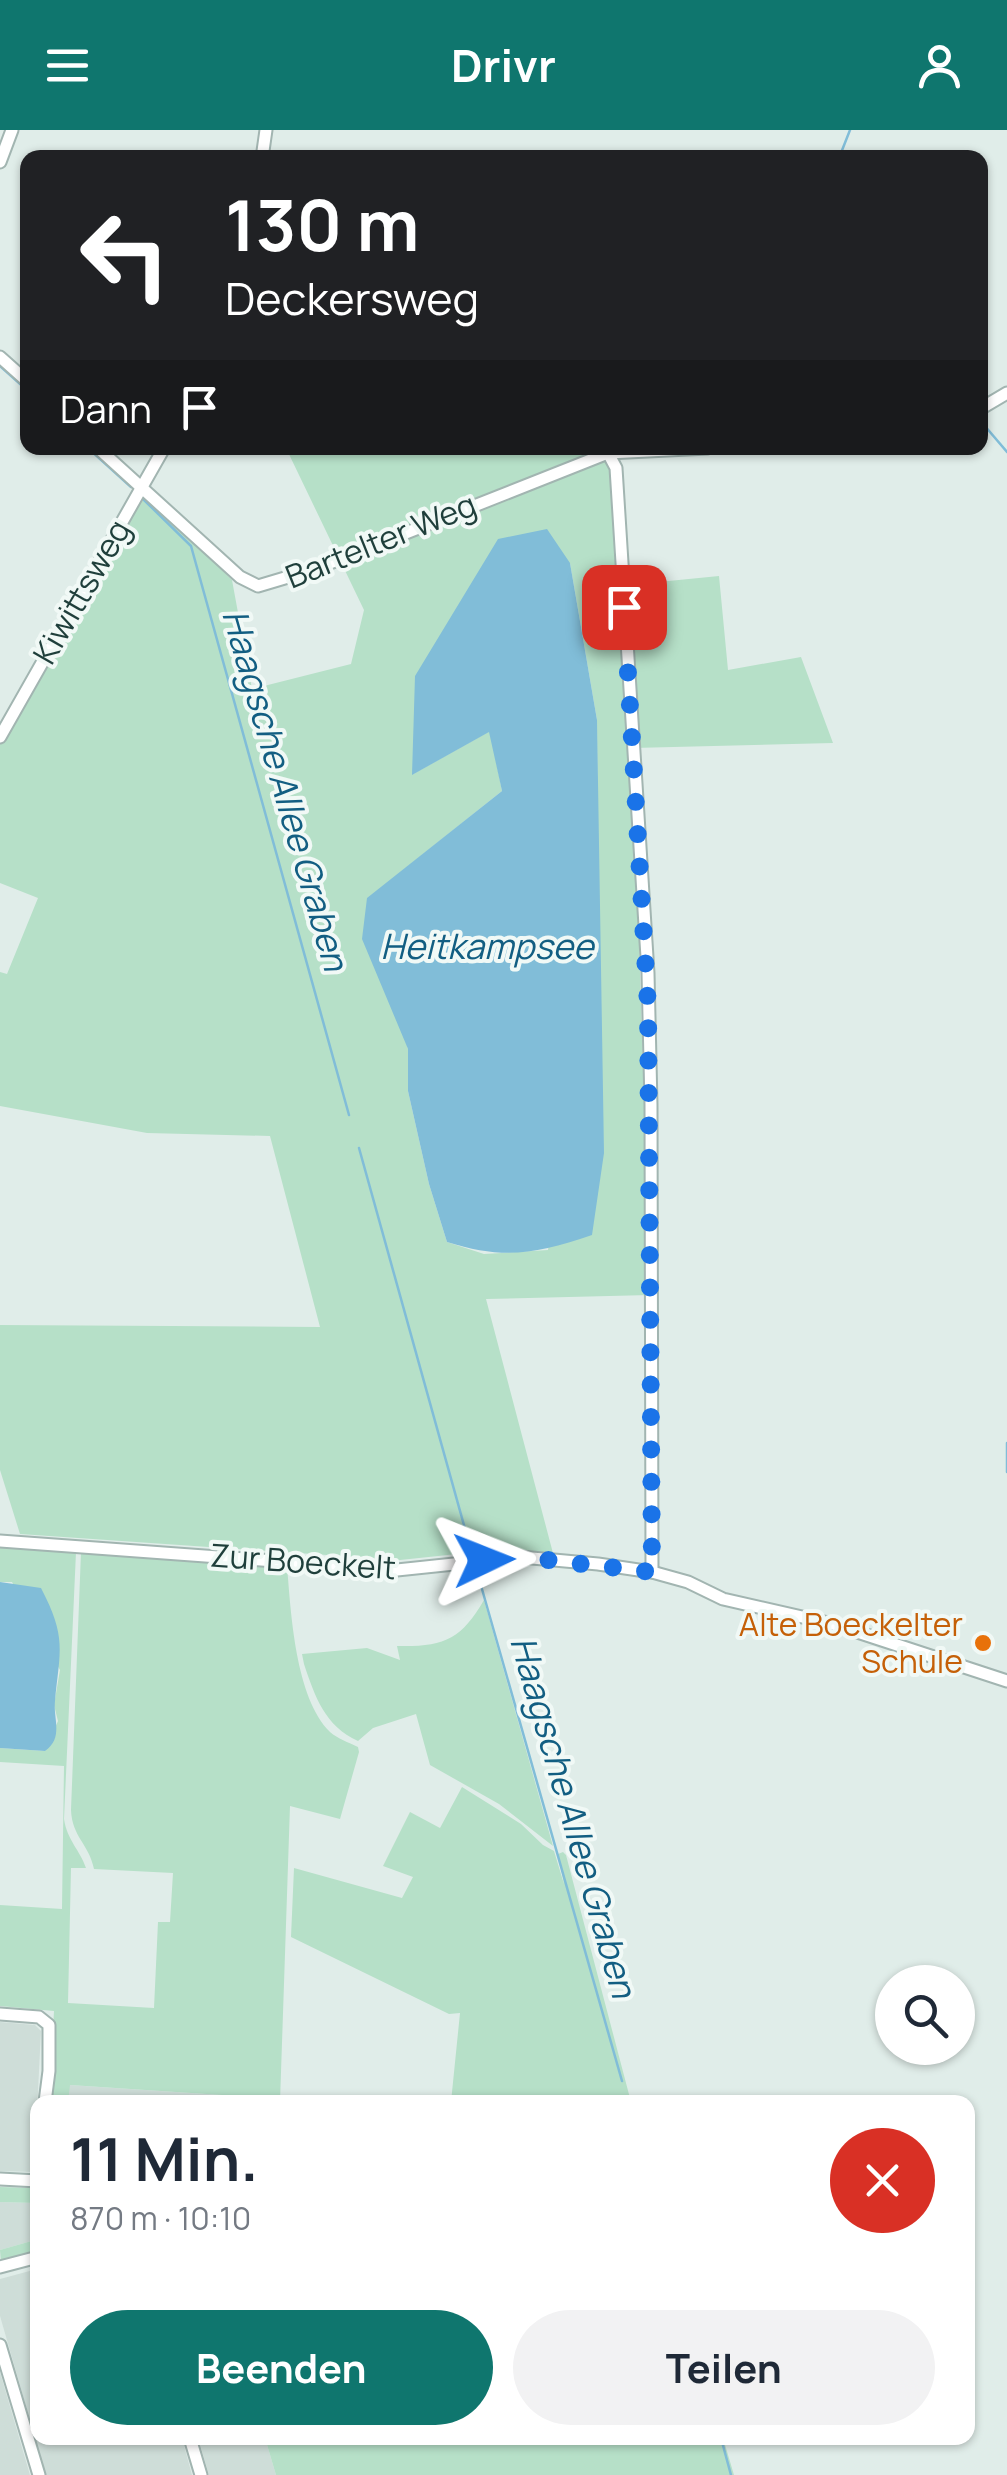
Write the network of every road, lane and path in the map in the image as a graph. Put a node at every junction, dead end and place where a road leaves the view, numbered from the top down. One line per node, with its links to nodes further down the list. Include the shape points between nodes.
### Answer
1 (12, 130): 2 (street)
2 (0, 162)
3 (0, 357): 4 (street)
4 (20, 375)
5 (106, 455): 9 (street, Bartelter Weg)
6 (160, 455): 9 (street, Kiwittsweg)
7 (603, 455): 9 (street, Bartelter Weg, via 258,586)
8 (609, 455): 12 (street, via 616,468 648,972)
9 (141, 488): 10 (street, Kiwittsweg)
10 (0, 737)
11 (0, 1541): 12 (street, Zur Boeckelt, via 397,1570 522,1557)
12 (652, 1572): 13 (street, Zur Boeckelt)
13 (1007, 1681)
14 (0, 2014): 15 (street, via 38,2016 49,2025)
15 (46, 2095)
16 (0, 2179): 17 (street)
17 (30, 2181)
18 (30, 2259): 19 (street)
19 (0, 2267)
20 (0, 2346): 22 (street)
21 (192, 2445): 23 (street)
22 (39, 2475)
23 (201, 2475)

